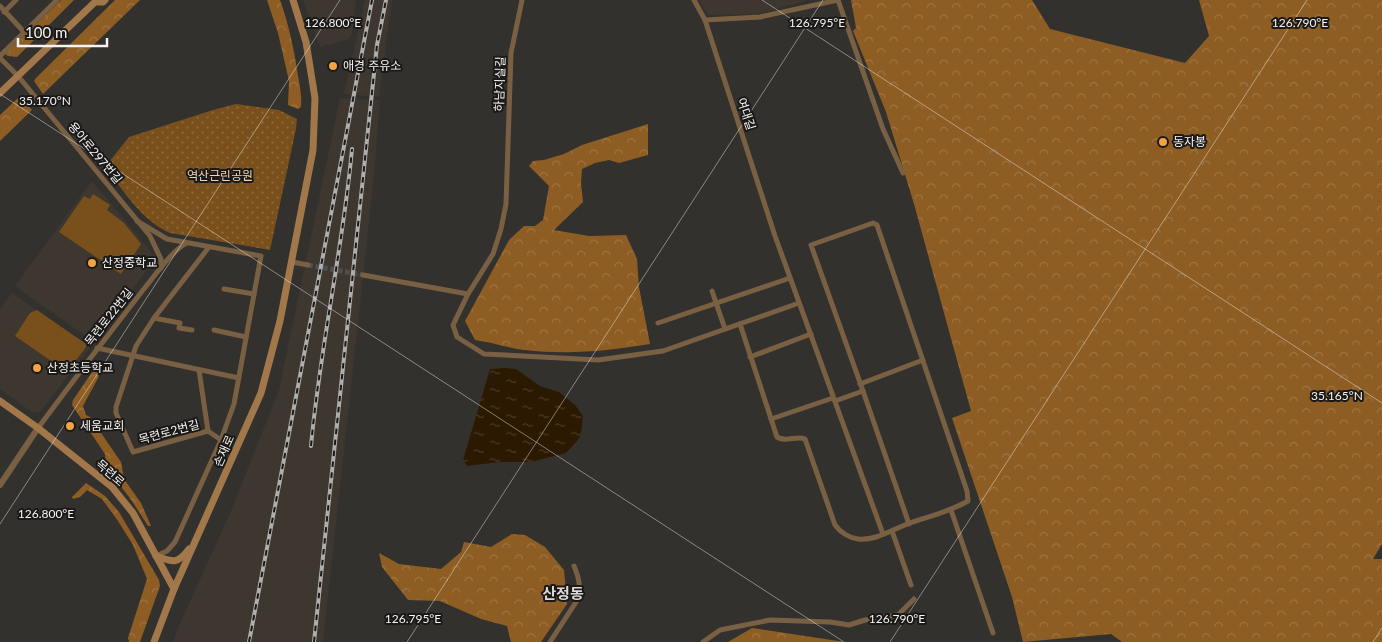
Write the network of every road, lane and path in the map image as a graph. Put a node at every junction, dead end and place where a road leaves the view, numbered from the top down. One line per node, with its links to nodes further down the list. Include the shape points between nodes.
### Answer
1 (16, 0): 9 (street)
2 (57, 0): 11 (street)
3 (105, 0): 7 (main road)
4 (293, 0): 22 (main road, 손재로, via 306,42 315,98 313,150)
5 (522, 0): 30 (street, 하남지실길, via 511,53 506,204 493,254)
6 (694, 0): 10 (street, 여대길)
7 (94, 1): 13 (main road)
8 (0, 6): 9 (street)
9 (4, 12): 11 (street)
10 (705, 20): 15 (street, via 760,17 838,0); 26 (street, 여대길)
11 (24, 32): 12 (street)
12 (0, 57): 13 (street, 용아로297번길)
13 (18, 76): 14 (main road); 16 (street, 용아로297번길)
14 (0, 93)
15 (903, 174)
16 (137, 221): 17 (street); 20 (street, 용아로297번길)
17 (168, 239): 18 (street); 20 (street, via 159,243); 21 (street, via 175,243)
18 (188, 243): 19 (street); 21 (street, 목련로22번길)
19 (209, 247): 29 (street, via 261,256); 33 (street)
20 (158, 251): 21 (street, via 164,257); 24 (street)
21 (174, 254): 24 (street, 목련로22번길)
22 (292, 262): 23 (street); 60 (main road, 손재로, via 275,345 261,393)
23 (308, 265)
24 (161, 268): 41 (street, 목련로22번길)
25 (363, 275): 30 (street)
26 (790, 278): 31 (street); 32 (street, 여대길)
27 (224, 289): 29 (street)
28 (712, 291): 31 (street)
29 (254, 294): 40 (street)
30 (468, 294): 36 (street, 하남지실길, via 453,325 457,337 484,354 606,359 663,351)
31 (716, 303): 34 (street); 36 (street)
32 (799, 303): 35 (street, 하남지실길); 39 (street, 여대길)
33 (154, 318): 37 (street, via 180,323 179,328); 42 (street)
34 (658, 323)
35 (740, 324): 36 (street, 하남지실길); 43 (street)
36 (725, 329)
37 (192, 330)
38 (214, 330): 40 (street)
39 (811, 334): 43 (street); 49 (street, 여대길)
40 (246, 337): 46 (street)
41 (97, 348): 42 (street); 52 (street, 목련로22번길)
42 (133, 356): 45 (street); 53 (street, 목련로2번길, via 116,406 133,452)
43 (750, 357): 51 (street)
44 (923, 360): 47 (street); 47 (street, via 877,225 873,223 811,245); 56 (street, via 967,492 968,501)
45 (199, 370): 46 (street); 53 (street)
46 (239, 378): 54 (street, via 234,404)
47 (860, 384): 48 (street)
48 (863, 391): 49 (street); 57 (street)
49 (834, 399): 51 (street); 59 (street, 여대길)
50 (0, 401): 52 (main road, 목련로)
51 (771, 419): 59 (street, via 777,437 782,440 805,439 839,531 856,539)
52 (38, 428): 55 (street); 61 (main road, 목련로, via 112,487 133,513)
53 (208, 431): 54 (street, 목련로2번길)
54 (220, 440): 61 (street, via 176,542)
55 (0, 485)
56 (951, 510): 57 (street); 66 (street)
57 (909, 524): 58 (street)
58 (892, 530): 59 (street); 63 (street)
59 (883, 534)
60 (196, 539): 61 (main road, via 177,561); 64 (main road, 손재로)
61 (156, 556): 64 (main road, 목련로)
62 (574, 566): 68 (street, via 580,580 578,599)
63 (911, 585)
64 (174, 589): 67 (main road, 손재로)
65 (914, 599): 69 (street, via 898,615 849,625 770,620 720,630)
66 (993, 633)
67 (154, 642)
68 (550, 642)
69 (703, 642)

